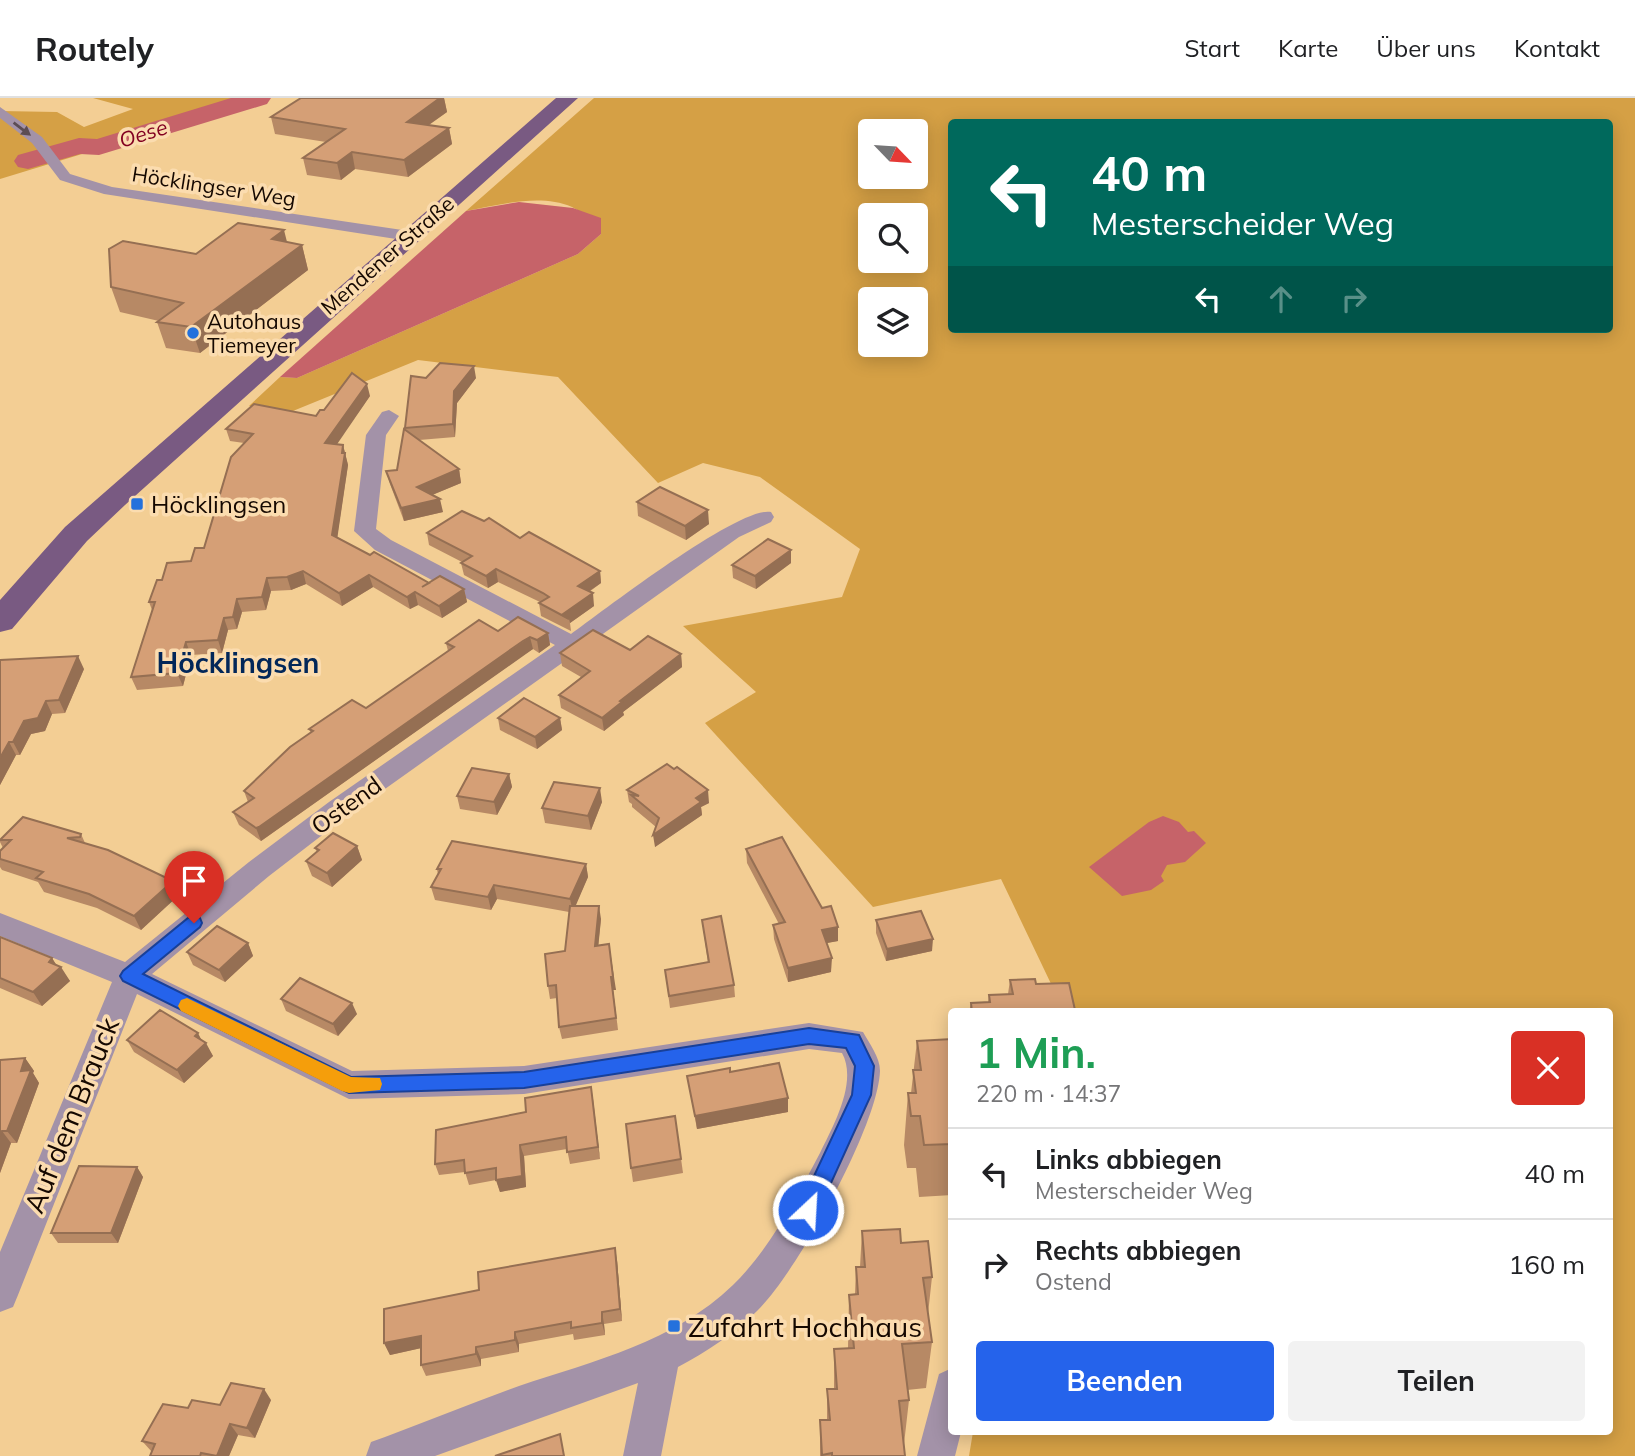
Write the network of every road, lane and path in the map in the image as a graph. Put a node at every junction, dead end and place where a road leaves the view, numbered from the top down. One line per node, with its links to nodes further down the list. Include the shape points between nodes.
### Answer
1 (568, 98): 5 (main road, Mendener Straße)
2 (0, 111): 3 (street, Höcklingser Weg, one-way to 3)
3 (41, 148): 4 (street, Höcklingser Weg)
4 (52, 163): 5 (street, Höcklingser Weg, via 65,177 110,191)
5 (409, 236): 8 (main road, Mendener Straße, via 76,534)
6 (389, 416): 9 (street, via 376,435 365,531 383,545)
7 (763, 517): 9 (street, Ostend, via 731,532)
8 (0, 621)
9 (570, 643): 11 (street, Ostend, via 270,861)
10 (0, 924): 11 (street)
11 (129, 976): 12 (street, Auf dem Brauck); 13 (street, via 349,1085 524,1080 809,1036 852,1041 864,1066 862,1095 808,1210 752,1292 684,1345)
12 (0, 1295)
13 (662, 1356): 15 (street); 16 (street)
14 (948, 1404): 17 (street)
15 (385, 1456)
16 (642, 1456)
17 (936, 1456)

